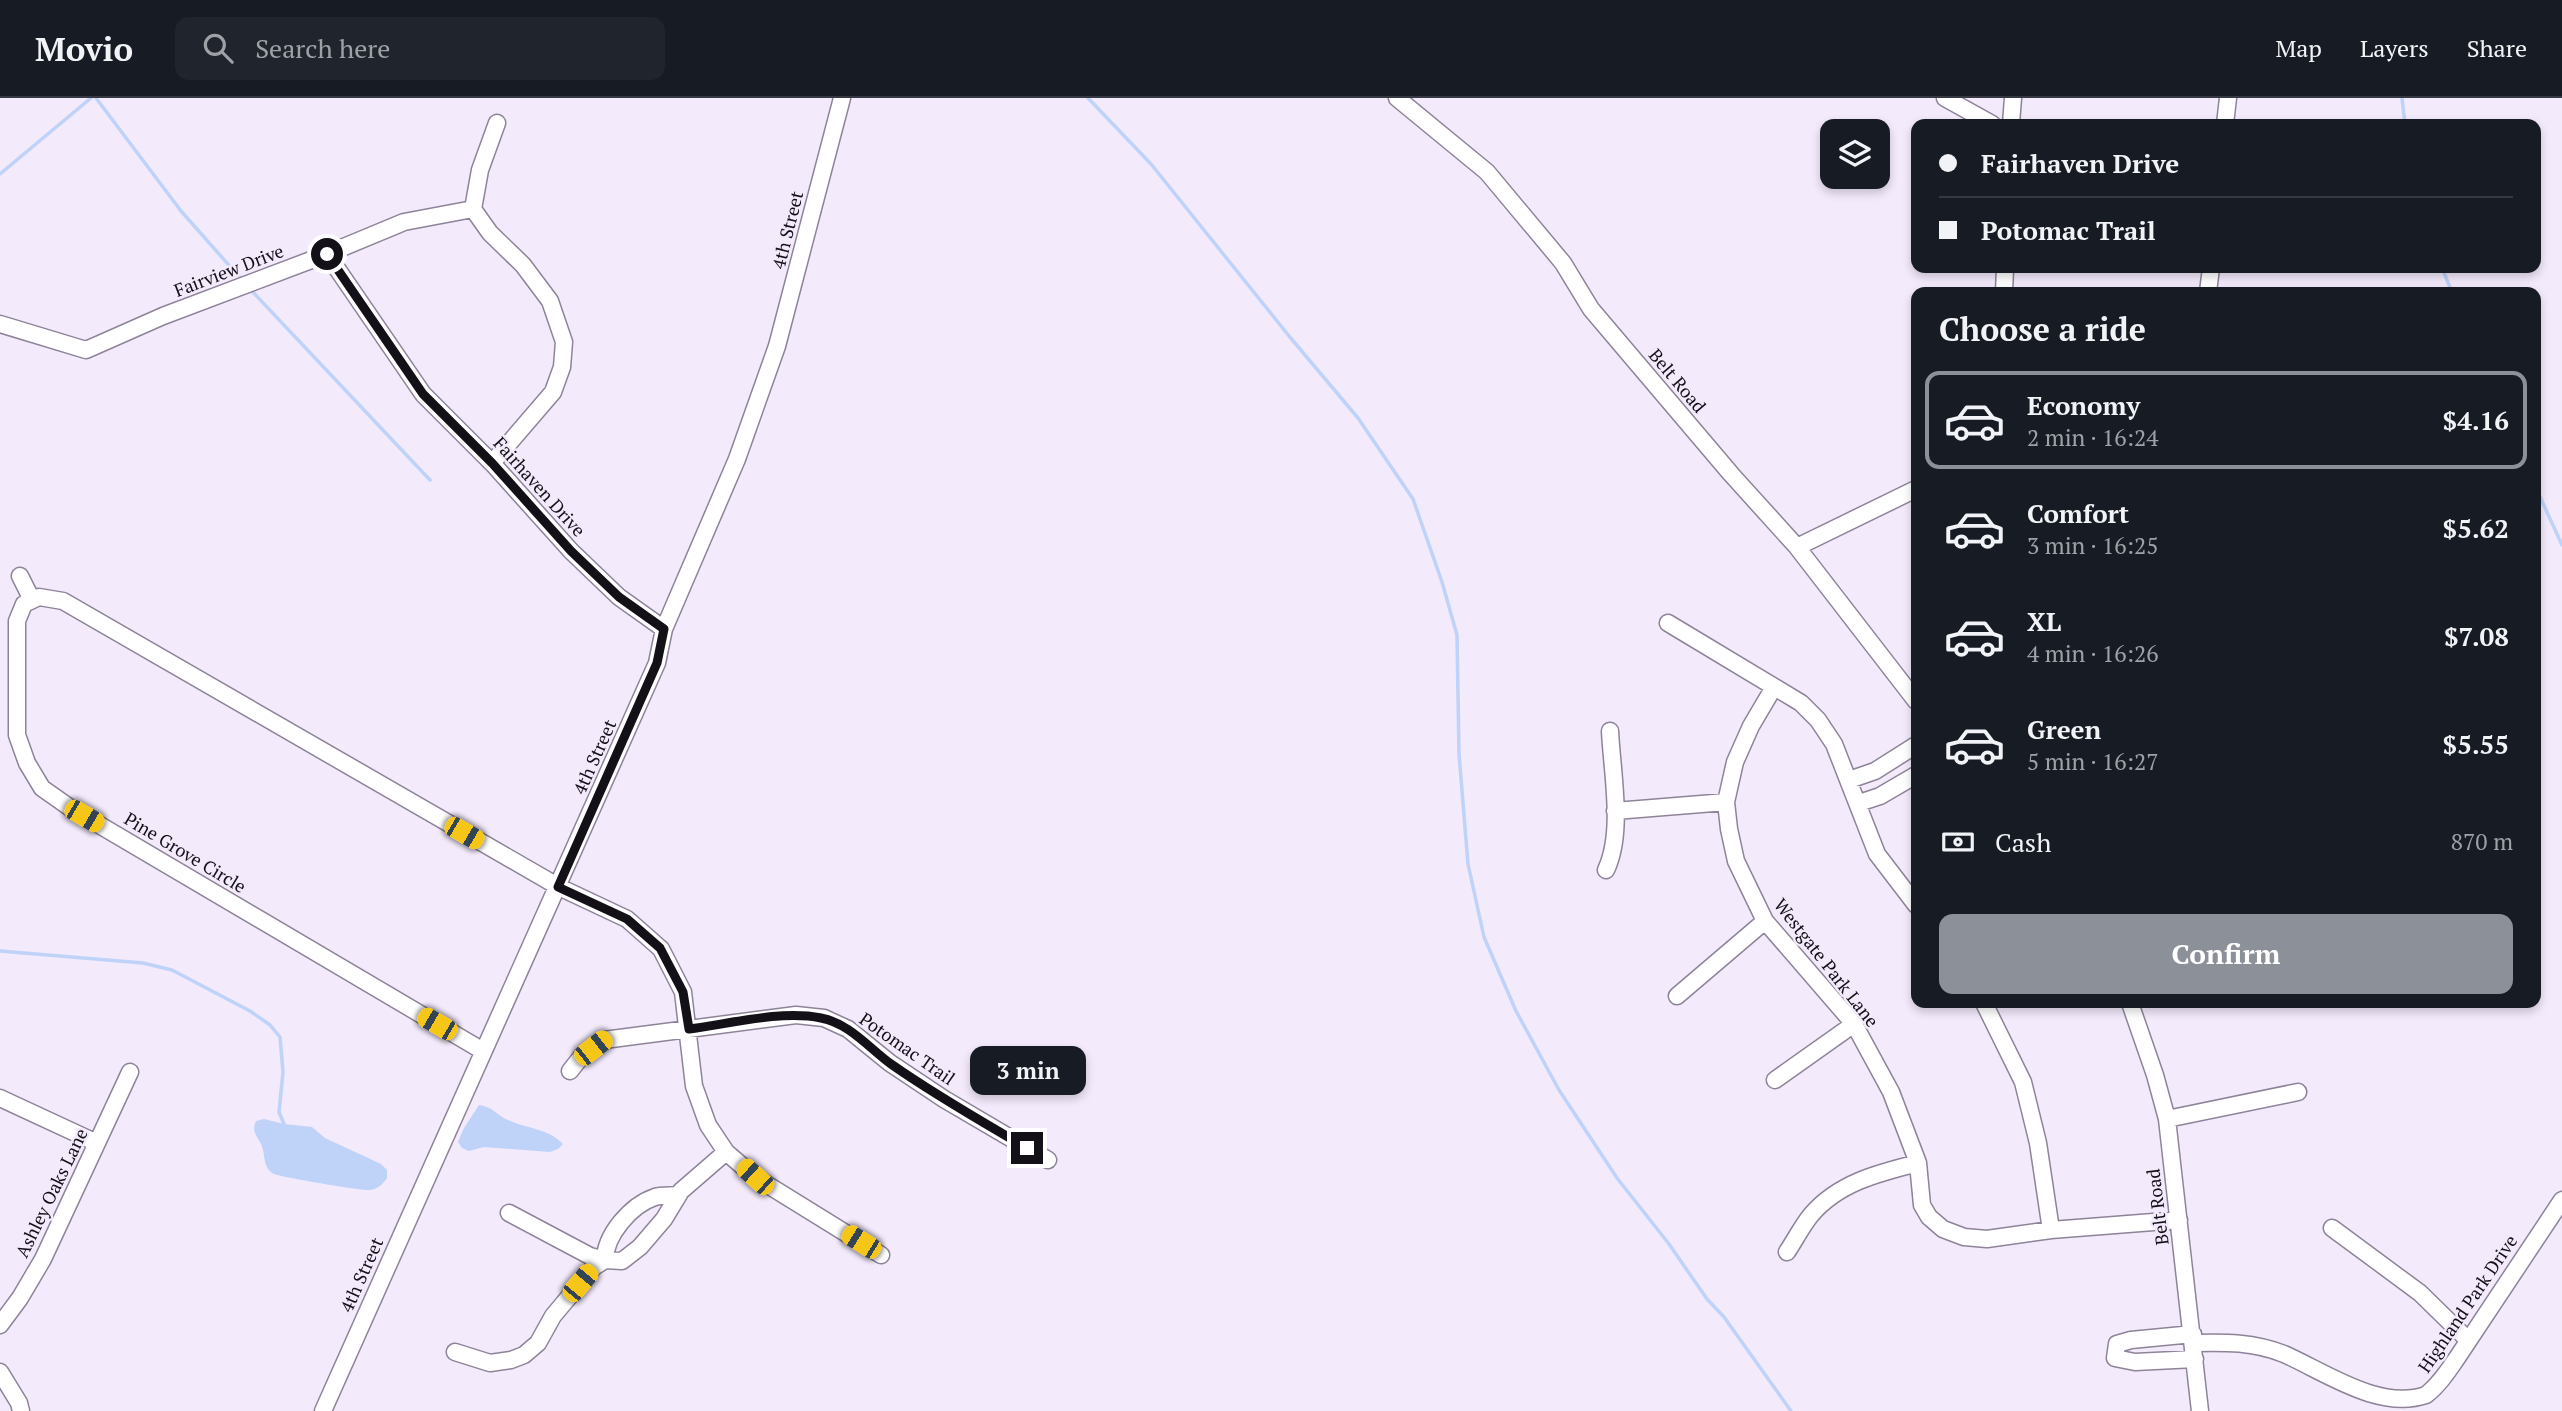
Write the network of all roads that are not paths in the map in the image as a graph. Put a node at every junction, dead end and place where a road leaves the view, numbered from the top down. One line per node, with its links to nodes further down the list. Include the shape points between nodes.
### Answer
1 (842, 98): 19 (street, 4th Street, via 777,346 737,459)
2 (1397, 98): 15 (street, Belt Road, via 1487,172 1563,263 1591,309)
3 (1945, 98): 6 (street)
4 (2013, 98): 7 (street)
5 (2228, 98): 8 (street)
6 (1983, 119)
7 (2011, 119)
8 (2226, 119)
9 (496, 123): 10 (street)
10 (473, 209): 11 (street, Fairview Drive, via 404,222); 13 (street, via 550,301 564,342 553,392)
11 (327, 254): 12 (street, Fairview Drive, via 86,350); 13 (street, Fairhaven Drive, via 423,394)
12 (0, 324)
13 (492, 463): 19 (street, Fairhaven Drive, via 571,551 619,597)
14 (1911, 491): 15 (street)
15 (1797, 547): 21 (street, Belt Road)
16 (20, 576): 17 (street)
17 (32, 600): 30 (street, via 63,601); 38 (street, Pine Grove Circle, via 24,604 17,621 17,734 42,788)
18 (1668, 623): 20 (street)
19 (664, 629): 30 (street, 4th Street, via 657,663)
20 (1774, 687): 25 (street, via 1818,720); 26 (street, Westgate Park Lane, via 1735,762)
21 (1911, 695)
22 (1610, 732): 28 (street)
23 (1911, 748): 25 (street, via 1875,771)
24 (1911, 778): 27 (street)
25 (1849, 780): 27 (street)
26 (1726, 802): 28 (street); 32 (street, Westgate Park Lane, via 1736,861)
27 (1859, 803): 31 (street, via 1877,854)
28 (1615, 811): 29 (street, via 1613,855)
29 (1606, 870)
30 (558, 887): 37 (street, via 627,919 660,948 683,992); 38 (street, 4th Street)
31 (1911, 898)
32 (1765, 922): 33 (street); 36 (street, Westgate Park Lane)
33 (1676, 996)
34 (1986, 1008): 54 (street, via 2023,1082)
35 (2132, 1008): 44 (street, Belt Road)
36 (1854, 1024): 41 (street); 48 (street, Westgate Park Lane, via 1891,1092)
37 (689, 1029): 39 (street, Potomac Trail, via 604,1040); 46 (street, via 694,1086 708,1125); 47 (street, Potomac Trail, via 796,1014 824,1018 848,1029 944,1099)
38 (482, 1051): 64 (street, 4th Street)
39 (570, 1071)
40 (130, 1072): 45 (street, Ashley Oaks Lane)
41 (1775, 1080)
42 (2298, 1092): 44 (street)
43 (0, 1098): 45 (street)
44 (2167, 1119): 52 (street, Belt Road)
45 (97, 1143): 58 (street, Ashley Oaks Lane, via 43,1259)
46 (726, 1152): 49 (street); 56 (street, via 755,1177)
47 (1048, 1160)
48 (1918, 1163): 54 (street, Westgate Park Lane, via 1922,1205 1943,1229 1987,1239); 55 (street, via 1874,1174 1837,1191 1811,1215)
49 (678, 1195): 57 (street, via 640,1247 622,1261); 57 (street, via 657,1197 638,1206 605,1246)
50 (2562, 1200): 59 (street, Highland Park Drive)
51 (509, 1213): 57 (street)
52 (2179, 1220): 54 (street, Westgate Park Lane); 60 (street, Belt Road)
53 (2332, 1228): 59 (street, via 2420,1293)
54 (2051, 1230)
55 (1787, 1252)
56 (881, 1255)
57 (605, 1260): 61 (street, via 594,1267 524,1355 490,1363)
58 (0, 1325)
59 (2468, 1340): 60 (street, Highland Park Drive, via 2424,1397 2382,1405 2363,1401 2271,1349 2247,1343)
60 (2194, 1345): 65 (street, Belt Road)
61 (455, 1352)
62 (0, 1373): 63 (street)
63 (21, 1411)
64 (323, 1411)
65 (2200, 1411)

